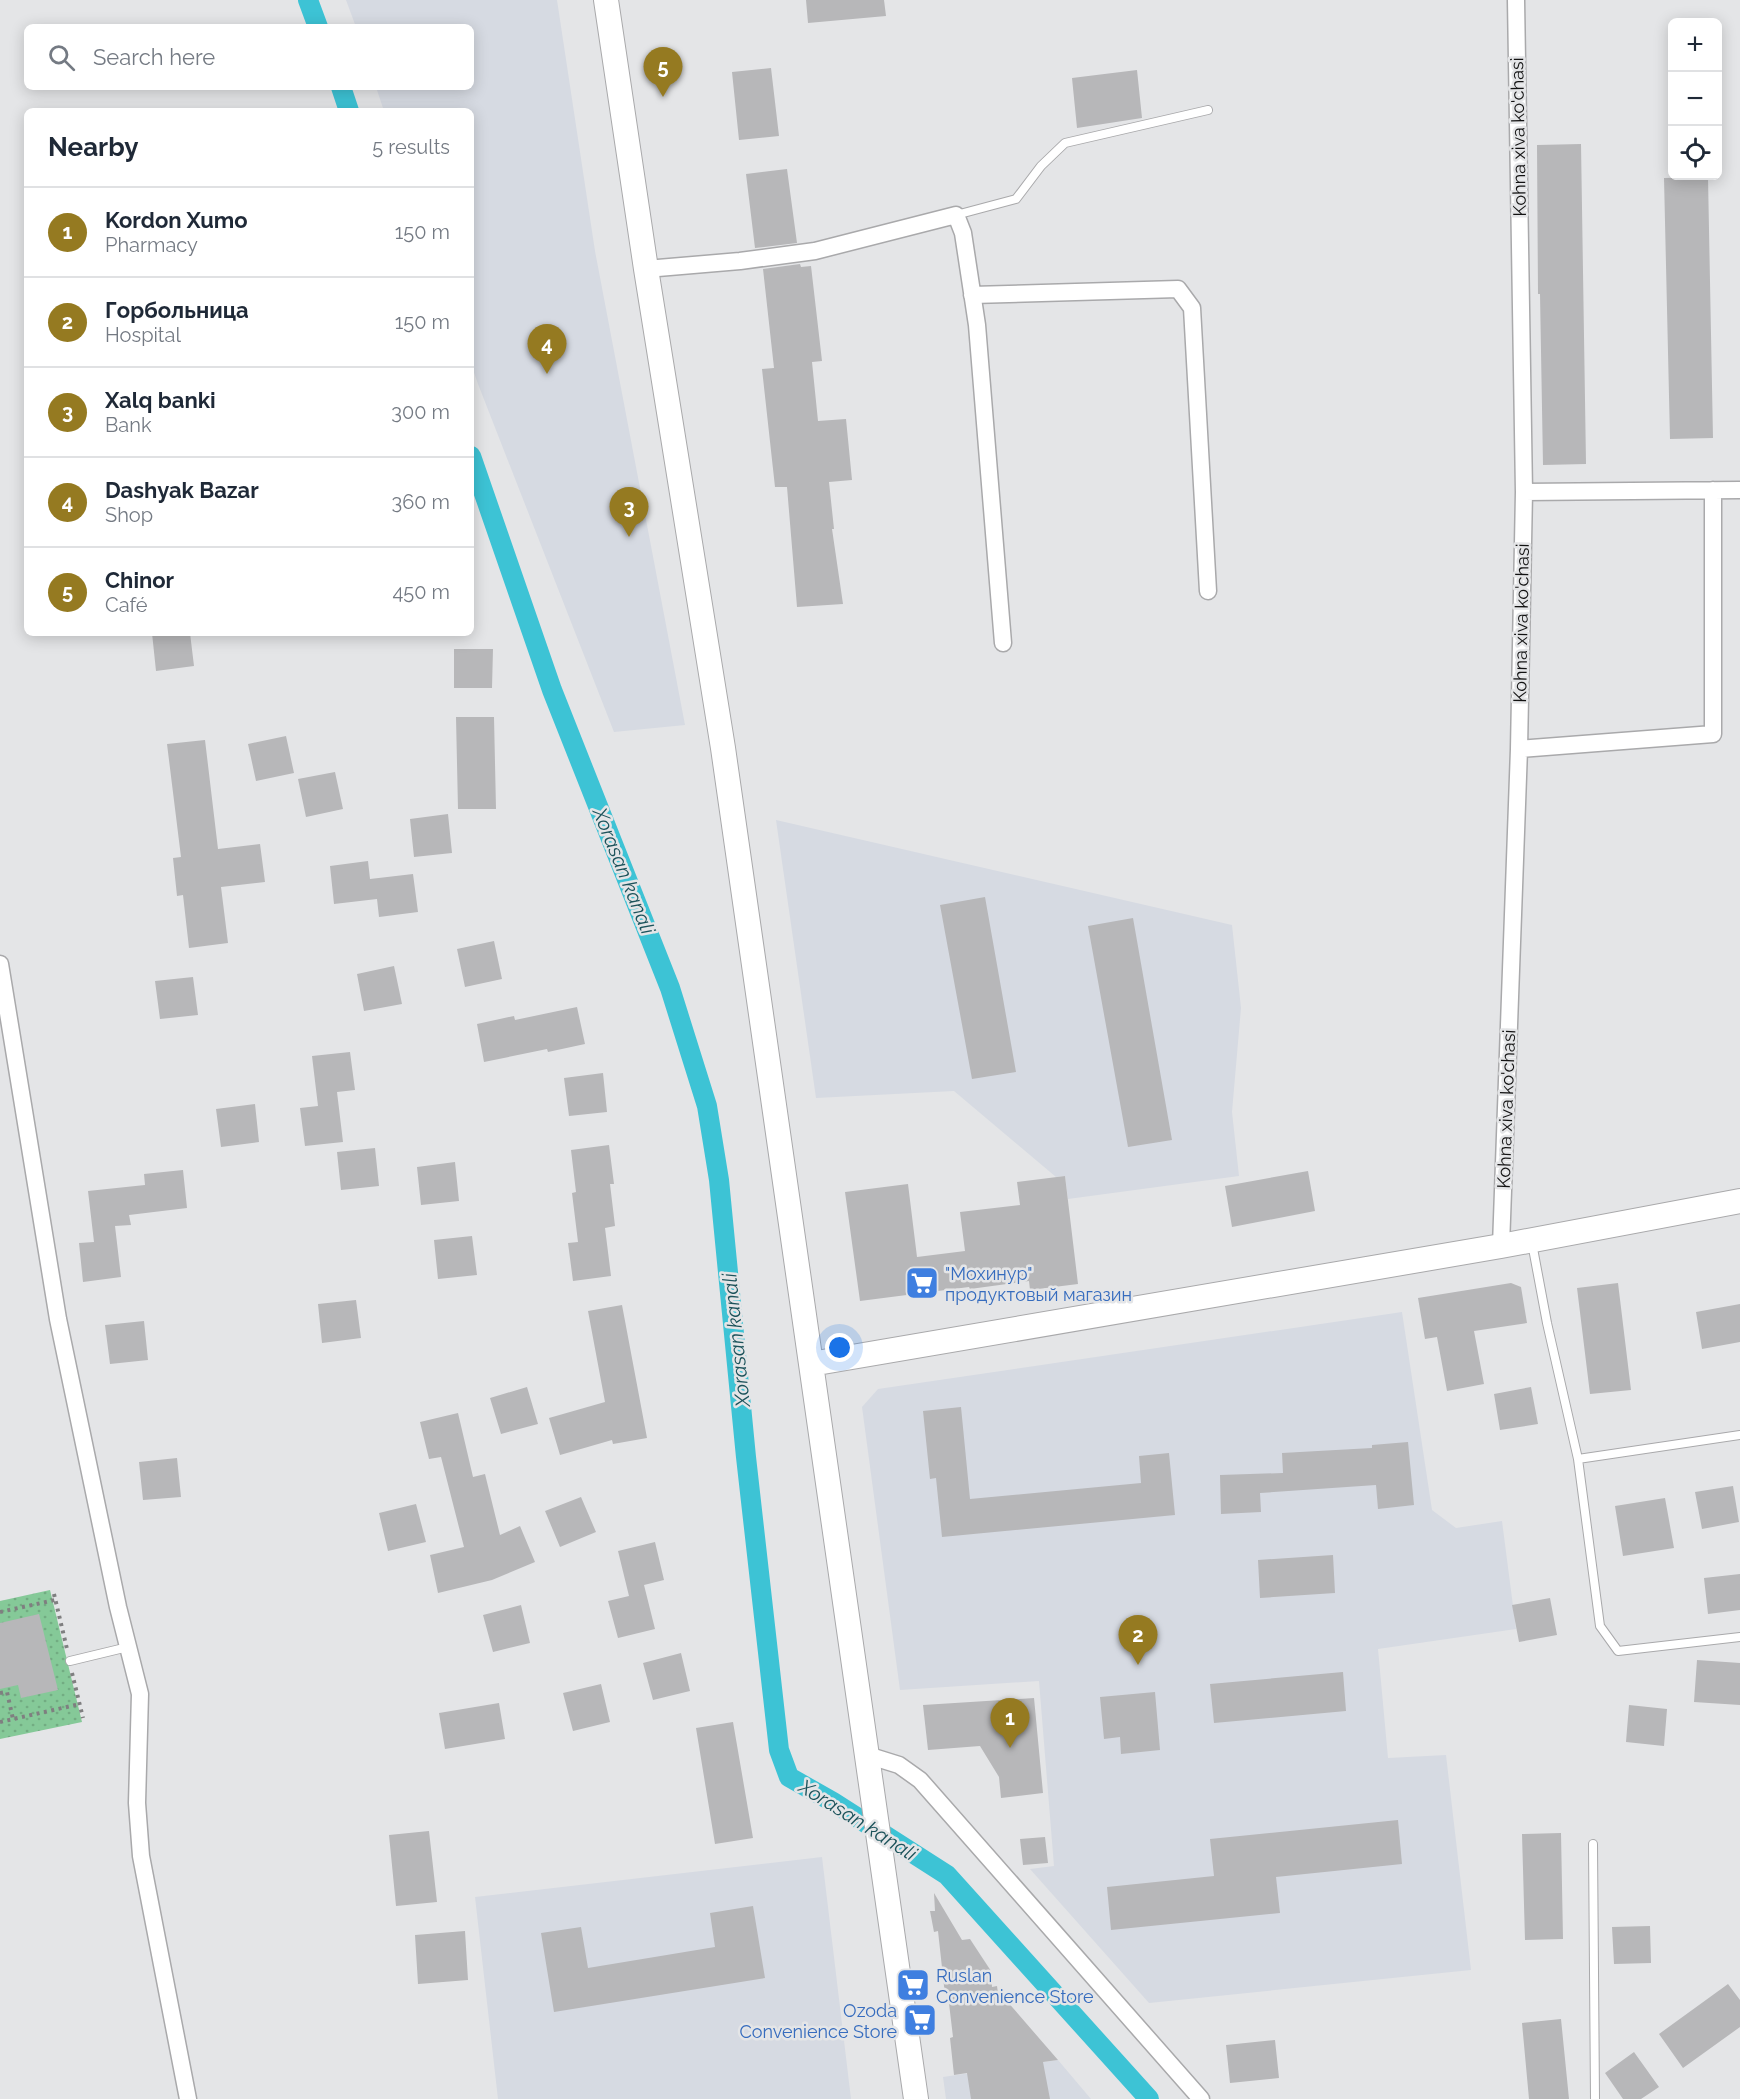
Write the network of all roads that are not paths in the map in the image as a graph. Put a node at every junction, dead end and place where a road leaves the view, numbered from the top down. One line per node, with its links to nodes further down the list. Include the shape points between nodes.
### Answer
1 (606, 0): 5 (main road)
2 (1516, 0): 9 (street, Kohna xiva ko'chasi)
3 (1208, 110): 4 (lane, via 1065,143 1016,199)
4 (956, 215): 5 (street, via 815,251); 6 (street, via 963,233)
5 (646, 269): 17 (main road, via 725,760)
6 (972, 294): 10 (street, via 1178,289 1192,308); 11 (street)
7 (1713, 490): 8 (street); 9 (street); 12 (street, via 1713,734)
8 (1740, 490)
9 (1524, 492): 12 (street, Kohna xiva ko'chasi)
10 (1208, 591)
11 (1003, 643)
12 (1519, 749): 16 (street, Kohna xiva ko'chasi)
13 (0, 964): 21 (street, via 58,1319)
14 (1740, 1200): 15 (main road)
15 (1531, 1240): 16 (main road); 19 (lane)
16 (1501, 1246): 17 (main road)
17 (812, 1364): 23 (main road)
18 (1740, 1435): 19 (lane)
19 (1578, 1459): 20 (lane, via 1600,1626 1618,1652)
20 (1740, 1637)
21 (128, 1647): 22 (lane); 25 (street, via 140,1694 137,1803 141,1856)
22 (69, 1661)
23 (867, 1755): 26 (main road); 27 (street, via 899,1765 920,1780)
24 (1593, 1844): 28 (lane)
25 (188, 2099)
26 (916, 2099)
27 (1201, 2099)
28 (1595, 2099)

